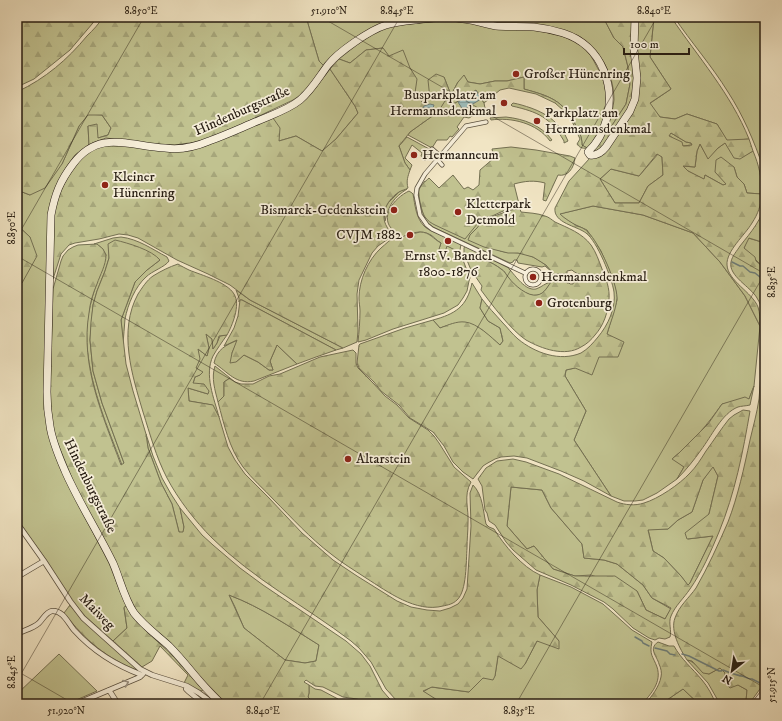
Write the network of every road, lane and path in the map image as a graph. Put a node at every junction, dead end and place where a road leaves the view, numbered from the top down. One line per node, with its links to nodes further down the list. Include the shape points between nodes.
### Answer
1 (635, 17): 23 (main road, Hindenburgstraße, via 634,50 638,78 635,99 630,111 602,152 595,155 589,155 589,151 600,138 610,95 604,71 588,47 575,38 551,30 495,26 445,17 398,22 373,31 333,60 310,91 296,103 208,142 168,149 121,142 98,144 84,151 59,186 51,215 47,408 53,439 73,489 113,563 134,613)
2 (486, 122): 4 (street, via 466,126)
3 (432, 149): 4 (street)
4 (438, 158): 5 (street); 7 (street, via 414,190 424,223 432,230)
5 (442, 166)
6 (568, 271): 9 (street)
7 (525, 273): 8 (street, via 533,268 538,270); 8 (street, via 529,284 534,285)
8 (541, 277): 9 (street)
9 (559, 277): 10 (street)
10 (573, 277)
11 (17, 523): 12 (street, Maiweg)
12 (44, 561): 13 (street); 15 (street, Maiweg, via 83,618)
13 (17, 577)
14 (17, 634): 15 (street, via 34,627 49,612 59,612 96,651 116,664)
15 (144, 673): 16 (street, Maiweg); 17 (street, one-way to 15, via 140,678)
16 (187, 686): 21 (street, via 188,692); 22 (street, Maiweg)
17 (109, 690): 19 (street); 20 (street)
18 (765, 690): 24 (street)
19 (76, 704)
20 (118, 704)
21 (204, 704)
22 (214, 704)
23 (222, 704)
24 (754, 704)

